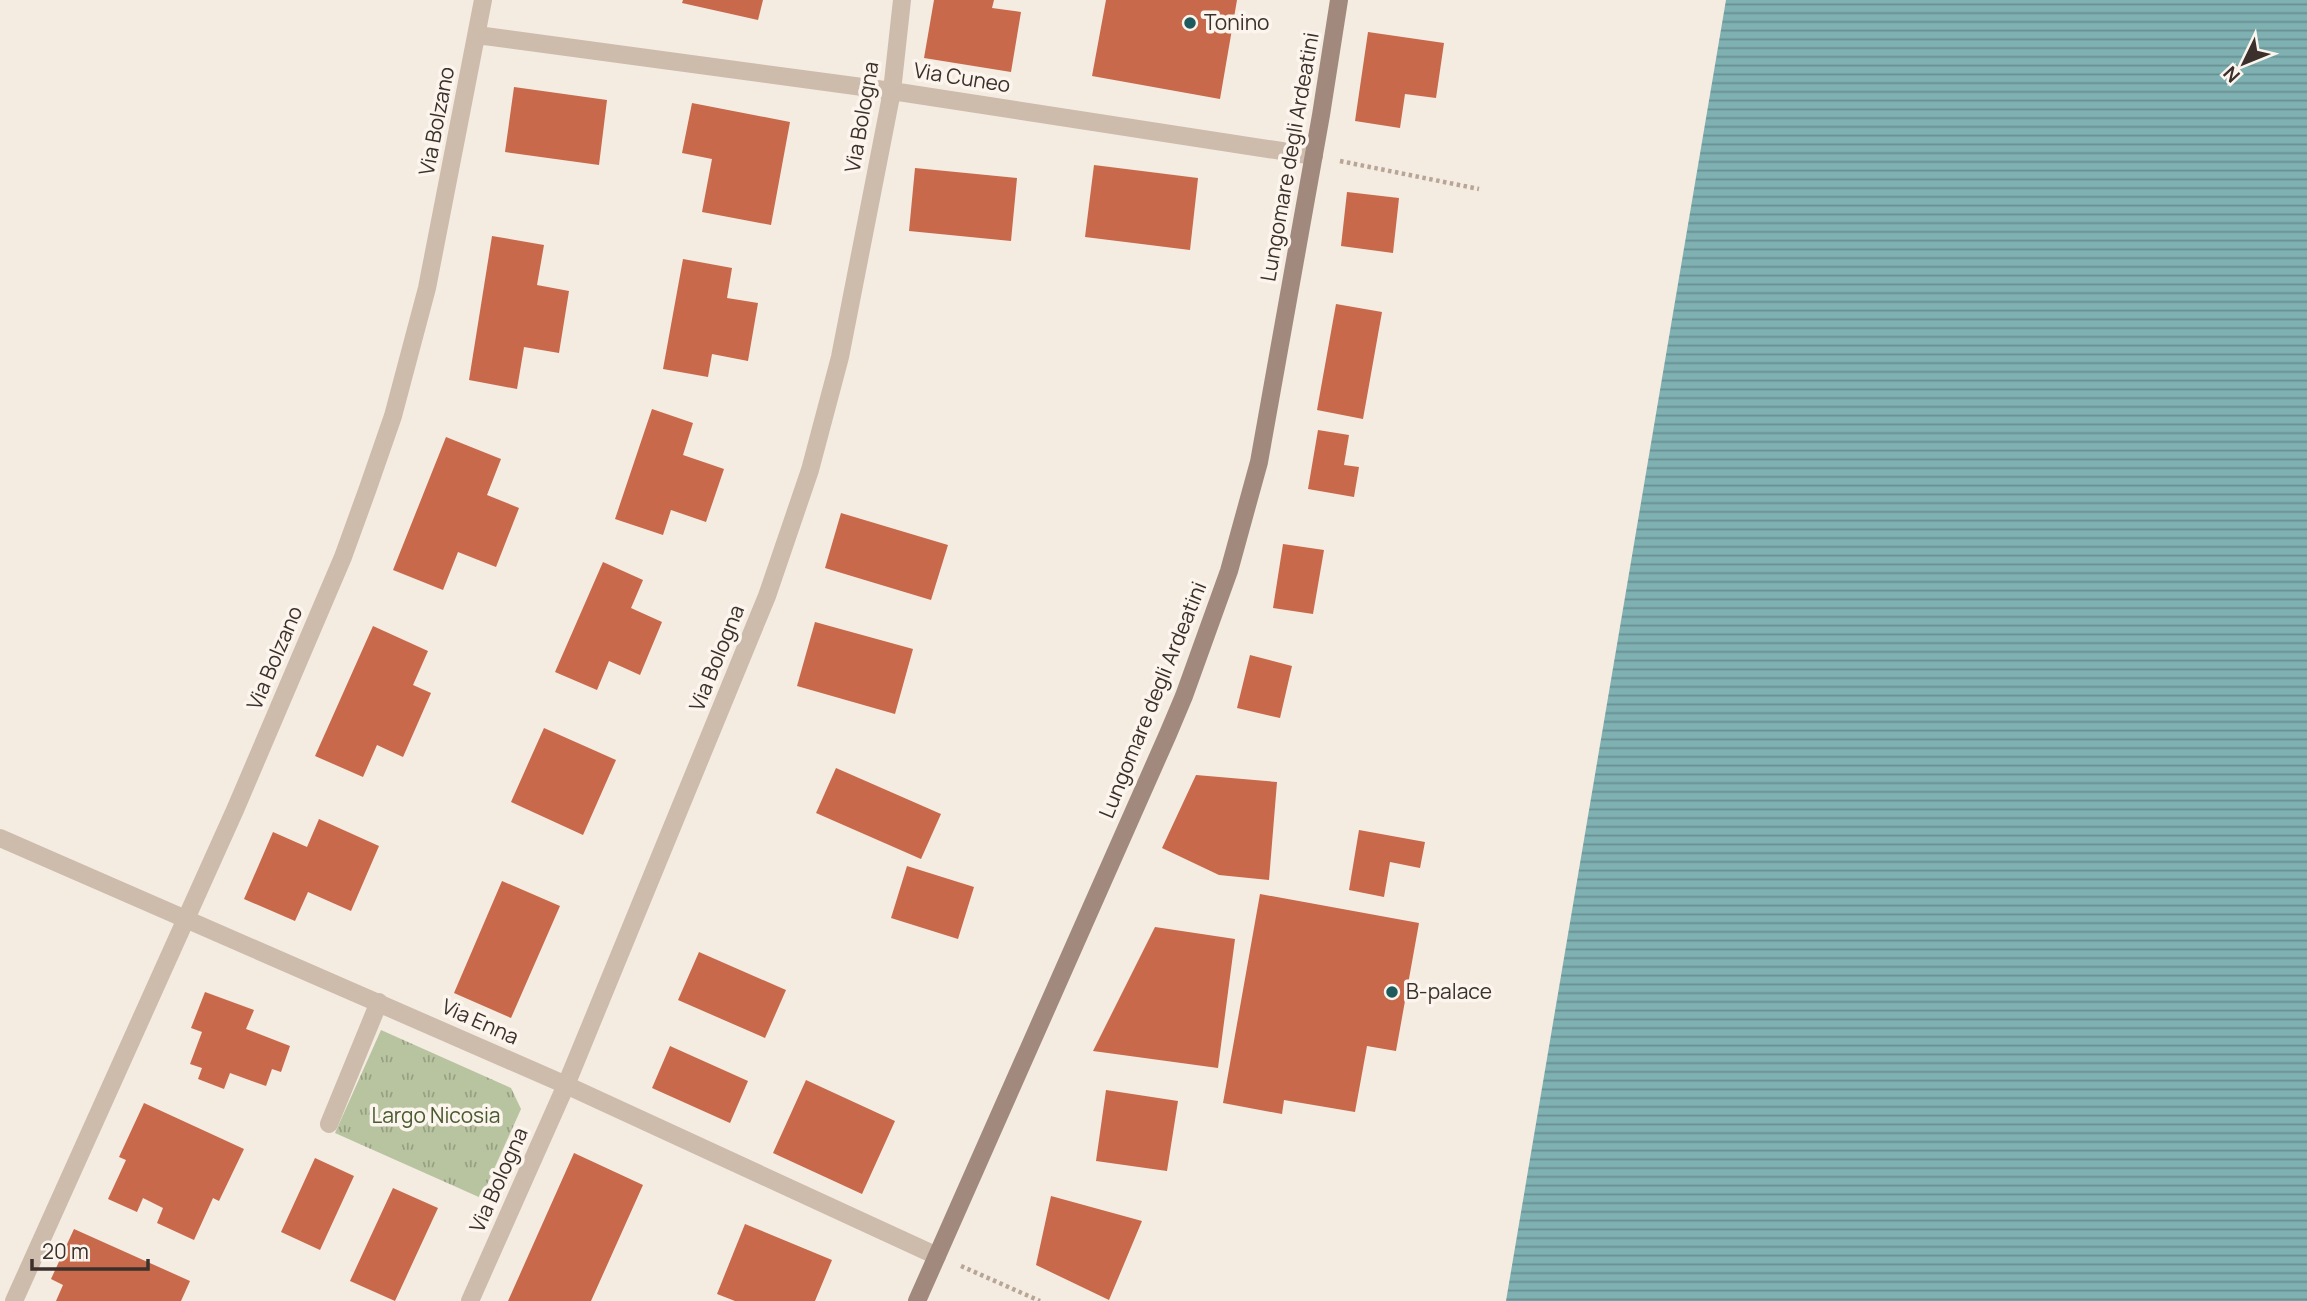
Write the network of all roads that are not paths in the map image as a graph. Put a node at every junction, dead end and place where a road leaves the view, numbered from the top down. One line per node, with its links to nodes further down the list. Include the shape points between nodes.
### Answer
1 (483, 0): 4 (street, Via Bolzano)
2 (902, 0): 5 (street, Via Bologna)
3 (1339, 0): 6 (main road, Lungomare degli Ardeatini)
4 (477, 35): 5 (street, Via Cuneo); 8 (street, Via Bolzano, via 427,288 393,416 343,557)
5 (891, 91): 6 (street, Via Cuneo); 10 (street, Via Bologna, via 838,367 794,521)
6 (1314, 156): 12 (main road, Lungomare degli Ardeatini, via 1261,452 1229,571 1184,696)
7 (0, 838): 8 (street, Via Enna)
8 (187, 918): 9 (street, Via Enna); 13 (street, Via Bolzano)
9 (379, 1002): 10 (street, Via Enna); 11 (street)
10 (566, 1085): 12 (street, Via Enna); 14 (street, Via Bologna)
11 (329, 1124)
12 (937, 1256): 15 (main road, Lungomare degli Ardeatini)
13 (14, 1301)
14 (470, 1301)
15 (917, 1301)

